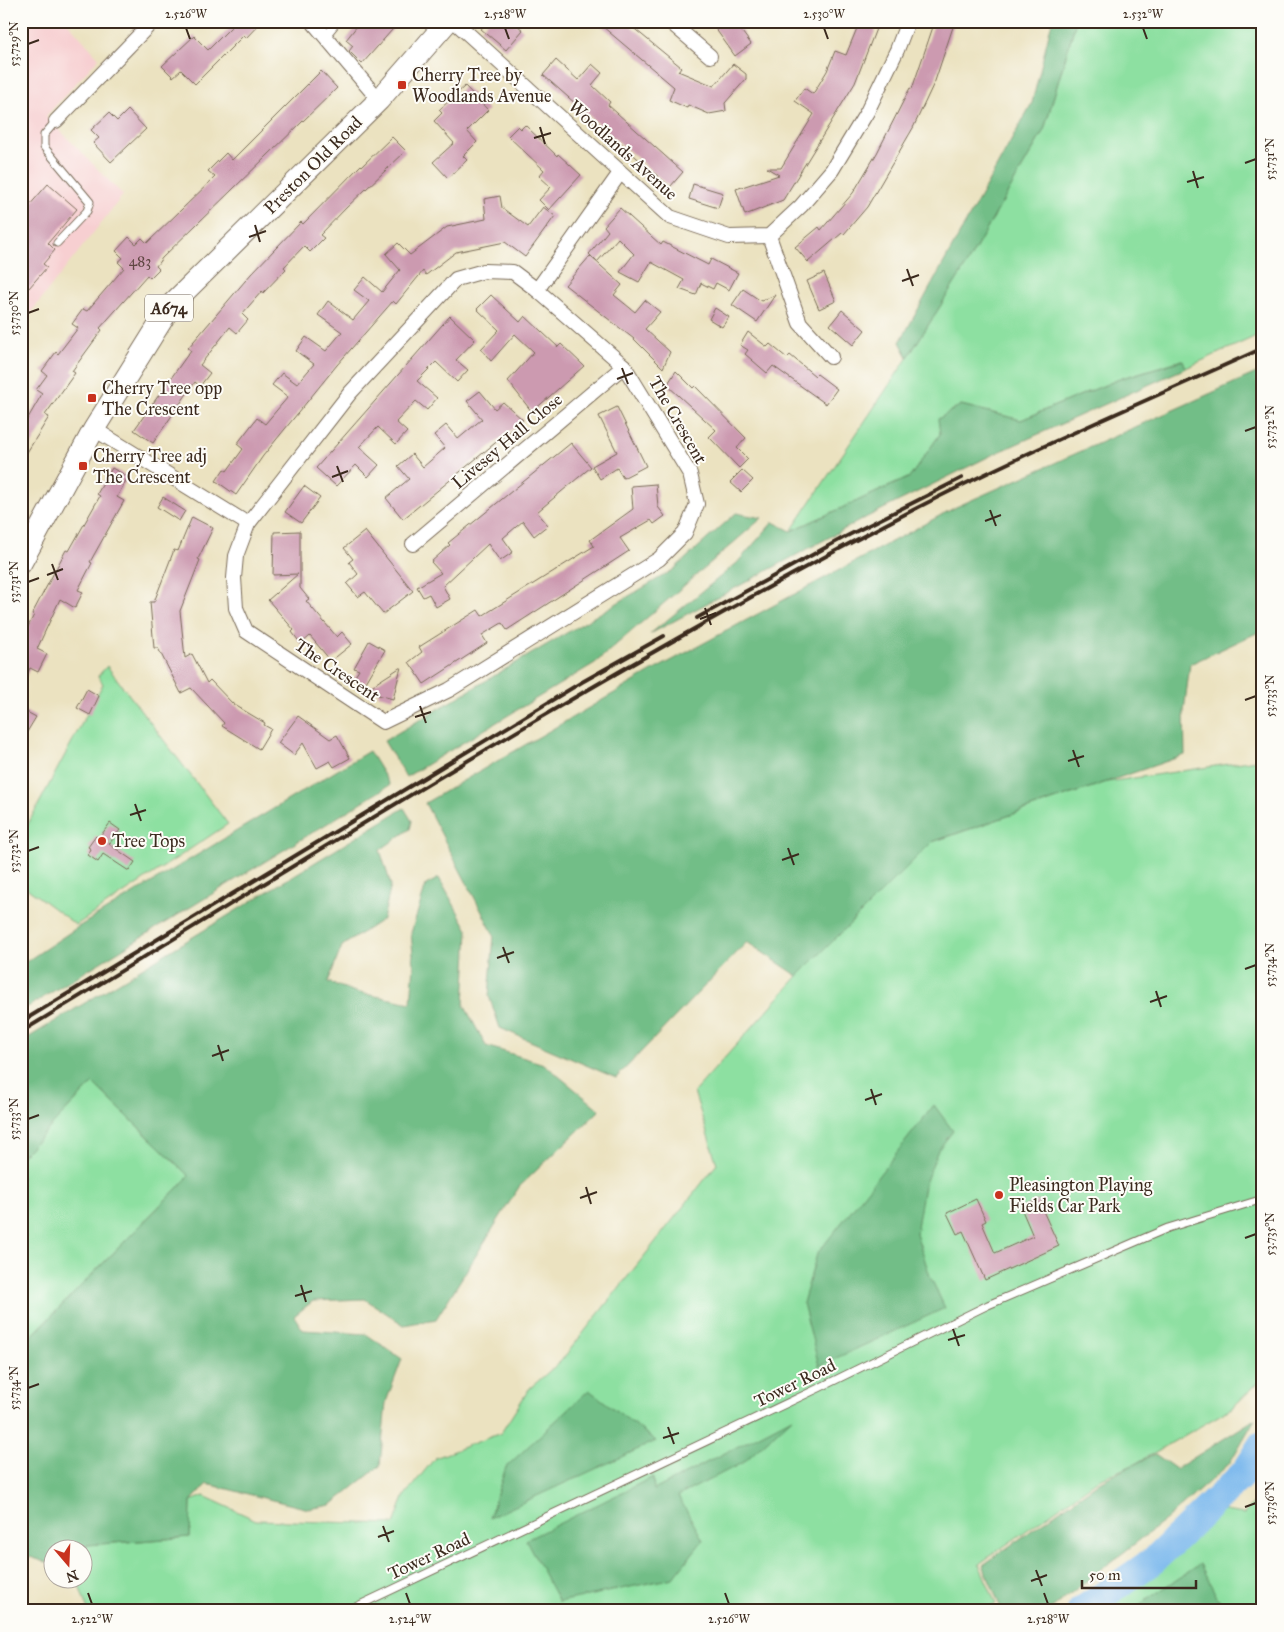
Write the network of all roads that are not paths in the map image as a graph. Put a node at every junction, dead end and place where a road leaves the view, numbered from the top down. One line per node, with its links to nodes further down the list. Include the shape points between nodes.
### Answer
1 (152, 21): 11 (street)
2 (312, 21): 8 (street)
3 (338, 21): 8 (lane)
4 (448, 21): 10 (main road, Preston Old Road / A674)
5 (454, 21): 12 (street, Woodlands Avenue)
6 (669, 21): 9 (street)
7 (908, 21): 13 (street, via 867,112 832,170 801,206)
8 (325, 37): 10 (street)
9 (710, 56)
10 (379, 100): 18 (main road, Preston Old Road / A674, via 172,304)
11 (56, 121): 14 (lane, via 44,135 44,147 90,202 87,211)
12 (620, 173): 13 (street, Woodlands Avenue, via 670,218 729,237); 15 (street)
13 (768, 236): 16 (street, via 800,323)
14 (57, 244)
15 (538, 290): 17 (street, The Crescent); 19 (street, The Crescent, via 513,272 484,271 456,279 350,393)
16 (831, 357)
17 (624, 366): 19 (street, The Crescent, via 690,474 697,504 685,533 658,559 449,690 383,722 246,632 236,608 234,578 236,556); 20 (street, Livesey Hall Close)
18 (94, 429): 19 (street); 21 (main road, Preston Old Road / A674)
19 (248, 524)
20 (413, 544)
21 (21, 563)
22 (1263, 1199): 23 (lane, Tower Road, via 1168,1228 988,1305)
23 (346, 1611)

